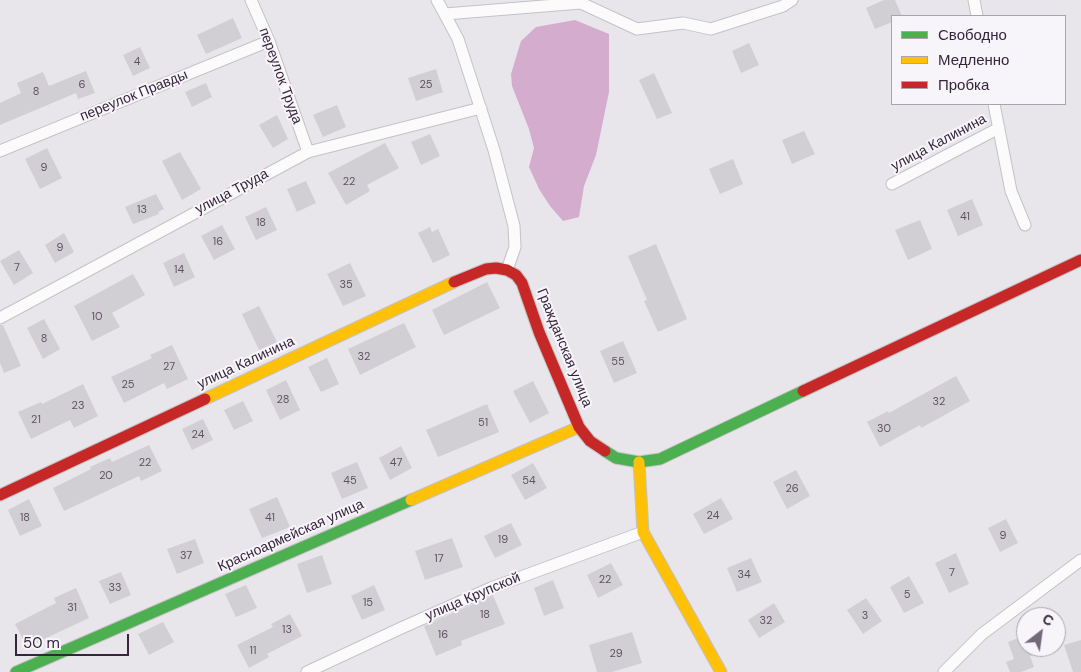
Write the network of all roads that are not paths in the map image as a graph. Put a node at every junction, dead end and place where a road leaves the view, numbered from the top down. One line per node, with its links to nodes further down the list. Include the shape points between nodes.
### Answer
1 (251, 0): 7 (street, переулок Труда)
2 (437, 0): 5 (street)
3 (792, 0): 5 (street, via 784,6 711,29 683,22 636,29 580,3)
4 (974, 0): 6 (street)
5 (444, 14): 9 (street, via 458,39)
6 (977, 15)
7 (269, 41): 11 (street, переулок Правды); 12 (street, переулок Труда)
8 (994, 105): 10 (street)
9 (481, 108): 12 (street, улица Труда); 16 (street, via 514,226 515,247)
10 (999, 128): 13 (street, улица Калинина); 14 (street, via 1011,191)
11 (0, 151)
12 (308, 152): 17 (street, улица Труда)
13 (892, 184)
14 (1025, 225)
15 (1081, 260): 19 (main road, via 686,448 660,459)
16 (507, 270): 18 (main road, Гражданская улица, via 522,283); 20 (main road, улица Калинина, via 486,269 459,280)
17 (0, 318)
18 (579, 427): 19 (main road, Гражданская улица, via 604,452); 23 (main road, Красноармейская улица)
19 (639, 462): 21 (main road)
20 (0, 495)
21 (643, 532): 24 (street, улица Крупской, via 491,588); 25 (main road)
22 (1081, 560): 26 (street, via 982,634)
23 (16, 672)
24 (307, 672)
25 (721, 672)
26 (944, 672)

